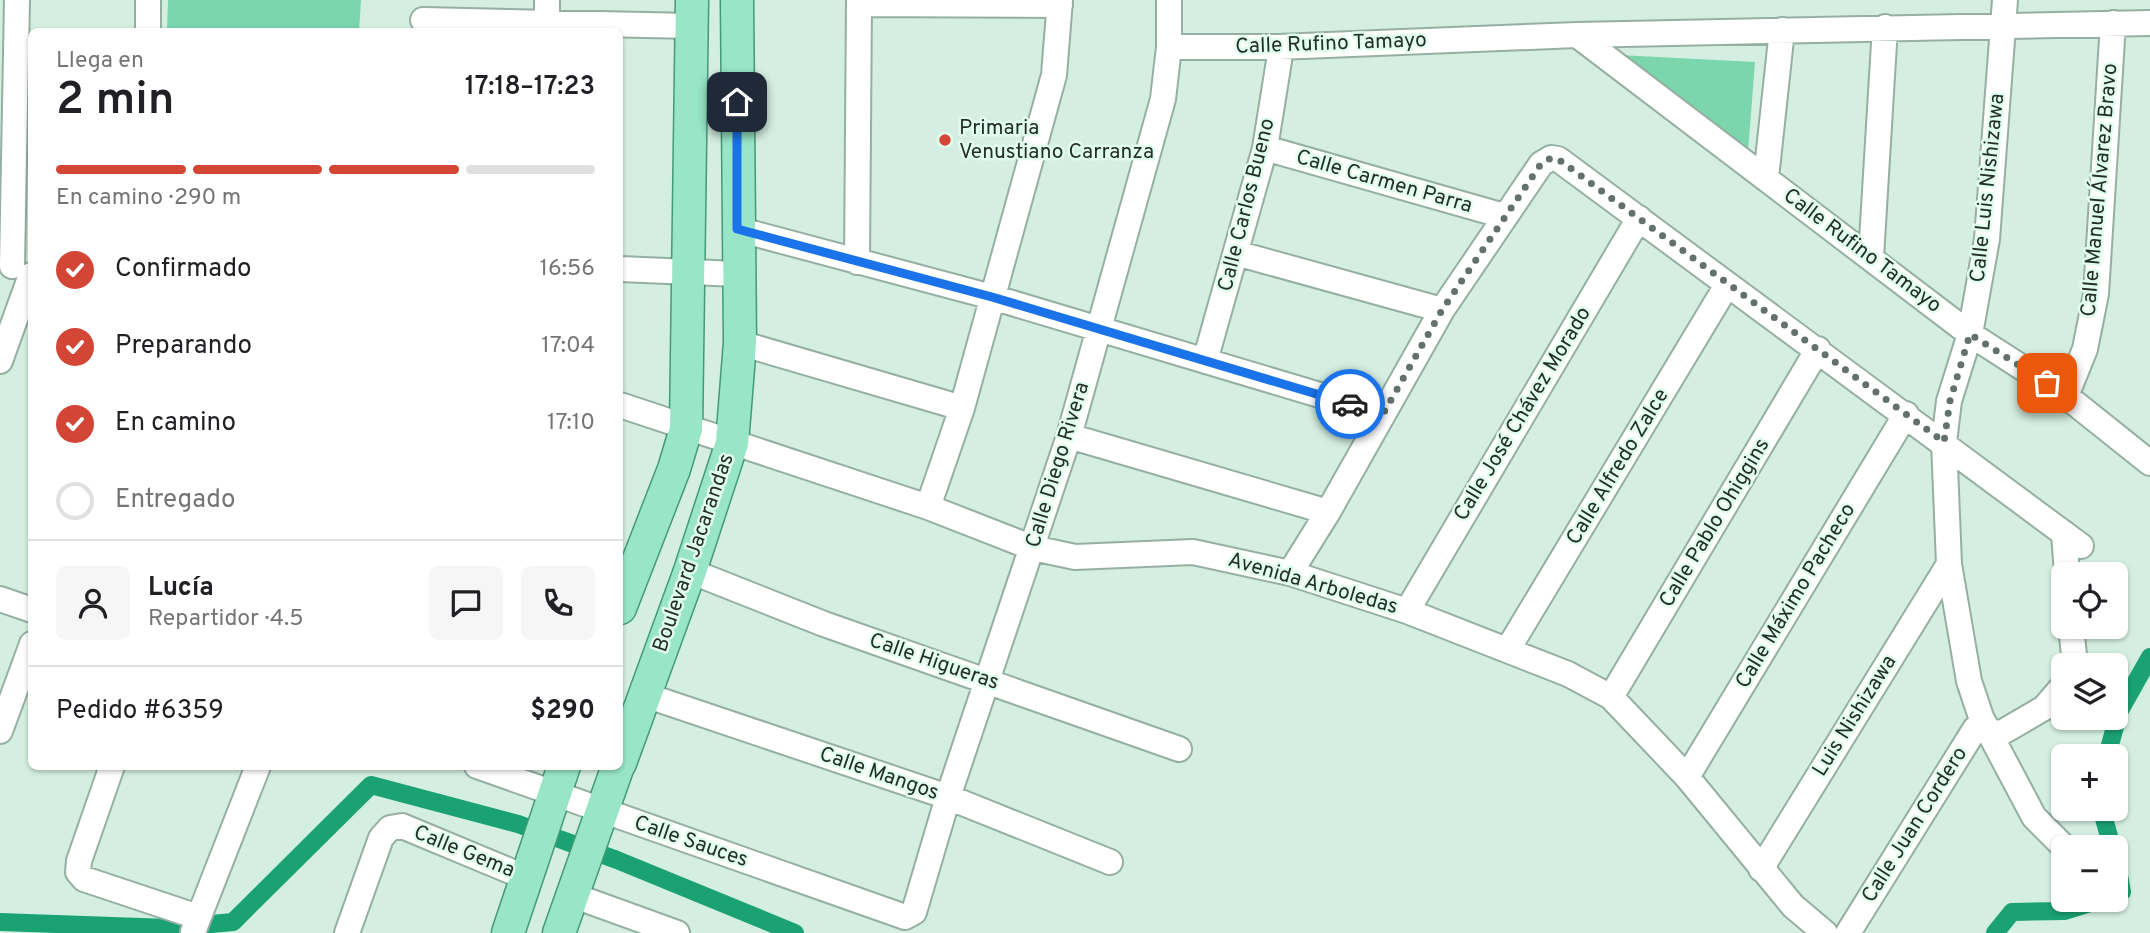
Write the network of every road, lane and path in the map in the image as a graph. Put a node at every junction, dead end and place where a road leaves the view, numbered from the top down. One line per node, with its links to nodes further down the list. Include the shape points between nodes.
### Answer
1 (17, 0): 28 (street)
2 (148, 0): 14 (street)
3 (737, 0): 23 (main road, Boulevard Jacarandas)
4 (1169, 0): 17 (street, Calle Diego Rivera)
5 (859, 2): 6 (street); 26 (street)
6 (1060, 3): 32 (street, via 1054,75)
7 (2004, 12): 11 (street, Calle Rufino Tamayo); 13 (street, Calle Rufino Tamayo); 35 (street, Calle Luis Nishizawa, via 1987,239)
8 (692, 13): 10 (street); 30 (main road)
9 (423, 17): 10 (street)
10 (547, 18)
11 (2113, 23): 12 (street, Calle Rufino Tamayo); 40 (street, Calle Manuel Álvarez Bravo, via 2096,294 2085,349)
12 (2150, 23)
13 (1885, 27): 15 (street, Calle Rufino Tamayo); 25 (street)
14 (148, 28)
15 (1782, 30): 16 (street, Calle Rufino Tamayo); 20 (street)
16 (1577, 35): 18 (street, Calle Rufino Tamayo); 20 (street, Calle Rufino Tamayo)
17 (1169, 47): 18 (street, Calle Rufino Tamayo); 34 (street, Calle Diego Rivera, via 1163,99)
18 (1278, 47): 19 (street, Calle Carlos Bueno)
19 (1265, 148): 21 (street, Calle Carmen Parra); 24 (street, Calle Carlos Bueno)
20 (1766, 178): 25 (street, Calle Rufino Tamayo)
21 (1504, 216): 22 (street, via 1541,164 1551,158); 33 (street)
22 (1639, 218): 31 (street); 61 (street, Calle José Chávez Morado)
23 (737, 229): 26 (street); 29 (main road, Boulevard Jacarandas)
24 (1236, 253): 33 (street); 39 (street, Calle Carlos Bueno)
25 (1871, 257): 35 (street, Calle Rufino Tamayo)
26 (857, 262): 32 (street)
27 (623, 269): 30 (street)
28 (19, 270): 38 (street)
29 (738, 274): 30 (street); 36 (main road, Boulevard Jacarandas)
30 (688, 275): 45 (main road)
31 (1727, 285): 37 (street); 62 (street, Calle Alfredo Zalce)
32 (992, 297): 34 (street); 42 (street)
33 (1442, 310): 43 (street)
34 (1097, 328): 39 (street); 46 (street, Calle Diego Rivera)
35 (1970, 334): 40 (street, Calle Rufino Tamayo); 47 (street, Calle Luis Nishizawa, via 1950,401)
36 (740, 343): 42 (street); 48 (main road, Boulevard Jacarandas)
37 (1818, 349): 44 (street); 66 (street, Calle Pablo Ohiggins)
38 (0, 361)
39 (1205, 361): 43 (street)
40 (2066, 396): 49 (street, Calle Rufino Tamayo)
41 (623, 406): 45 (street, Avenida Arboledas)
42 (961, 408): 50 (street)
43 (1383, 414): 51 (street)
44 (1906, 414): 47 (street); 76 (street, Calle Máximo Pacheco)
45 (686, 429): 48 (street, Avenida Arboledas); 53 (main road, via 674,469)
46 (1069, 436): 51 (street); 52 (street, Calle Diego Rivera)
47 (1944, 442): 54 (street, via 2073,540); 55 (street, Calle Luis Nishizawa)
48 (732, 443): 50 (street, Avenida Arboledas); 56 (main road, Boulevard Jacarandas)
49 (2150, 463)
50 (928, 507): 52 (street, Avenida Arboledas)
51 (1328, 512): 57 (street)
52 (1033, 548): 57 (street, Avenida Arboledas, via 1075,557 1193,552); 64 (street, Calle Diego Rivera)
53 (629, 553): 58 (main road)
54 (2069, 562)
55 (1949, 564): 68 (street, Calle Luis Nishizawa, via 1969,681); 83 (street, Luis Nishizawa)
56 (690, 571): 64 (street, Calle Higueras); 65 (main road, Boulevard Jacarandas)
57 (1290, 573): 61 (street, Avenida Arboledas)
58 (623, 590)
59 (0, 599): 60 (street)
60 (28, 609)
61 (1407, 611): 62 (street, Avenida Arboledas)
62 (1508, 649): 66 (street, Avenida Arboledas)
63 (28, 655): 69 (street)
64 (988, 681): 70 (street, Calle Higueras); 78 (street, Calle Diego Rivera)
65 (645, 695): 71 (main road, Boulevard Jacarandas); 78 (street, Calle Mangos)
66 (1611, 697): 76 (street, Avenida Arboledas)
67 (2051, 700): 68 (street, via 2023,723 2001,733)
68 (1988, 729): 79 (street, Calle Luis Nishizawa, via 2035,817); 92 (street, Calle Juan Cordero, via 1975,729)
69 (0, 731)
70 (1179, 749)
71 (623, 754)
72 (111, 770): 86 (street, via 78,872 84,879)
73 (256, 770): 86 (street)
74 (489, 770): 77 (street, Calle Sauces)
75 (617, 770): 80 (main road, Boulevard Jacarandas)
76 (1687, 776): 83 (street, Avenida Arboledas)
77 (556, 793): 80 (street, Calle Sauces); 82 (main road)
78 (948, 797): 81 (street, Calle Mangos); 85 (street, Calle Diego Rivera, via 914,912)
79 (2052, 835)
80 (593, 837): 84 (main road, Boulevard Jacarandas); 85 (street, Calle Sauces)
81 (1110, 862)
82 (532, 863): 87 (street, Calle Gema, via 402,826 390,828 381,838); 88 (main road)
83 (1761, 869): 91 (street, Avenida Arboledas, via 1793,906)
84 (572, 895): 89 (main road, Boulevard Jacarandas); 90 (street)
85 (905, 917)
86 (195, 925)
87 (347, 933)
88 (508, 933)
89 (559, 933)
90 (677, 933)
91 (1825, 933)
92 (1848, 933)

